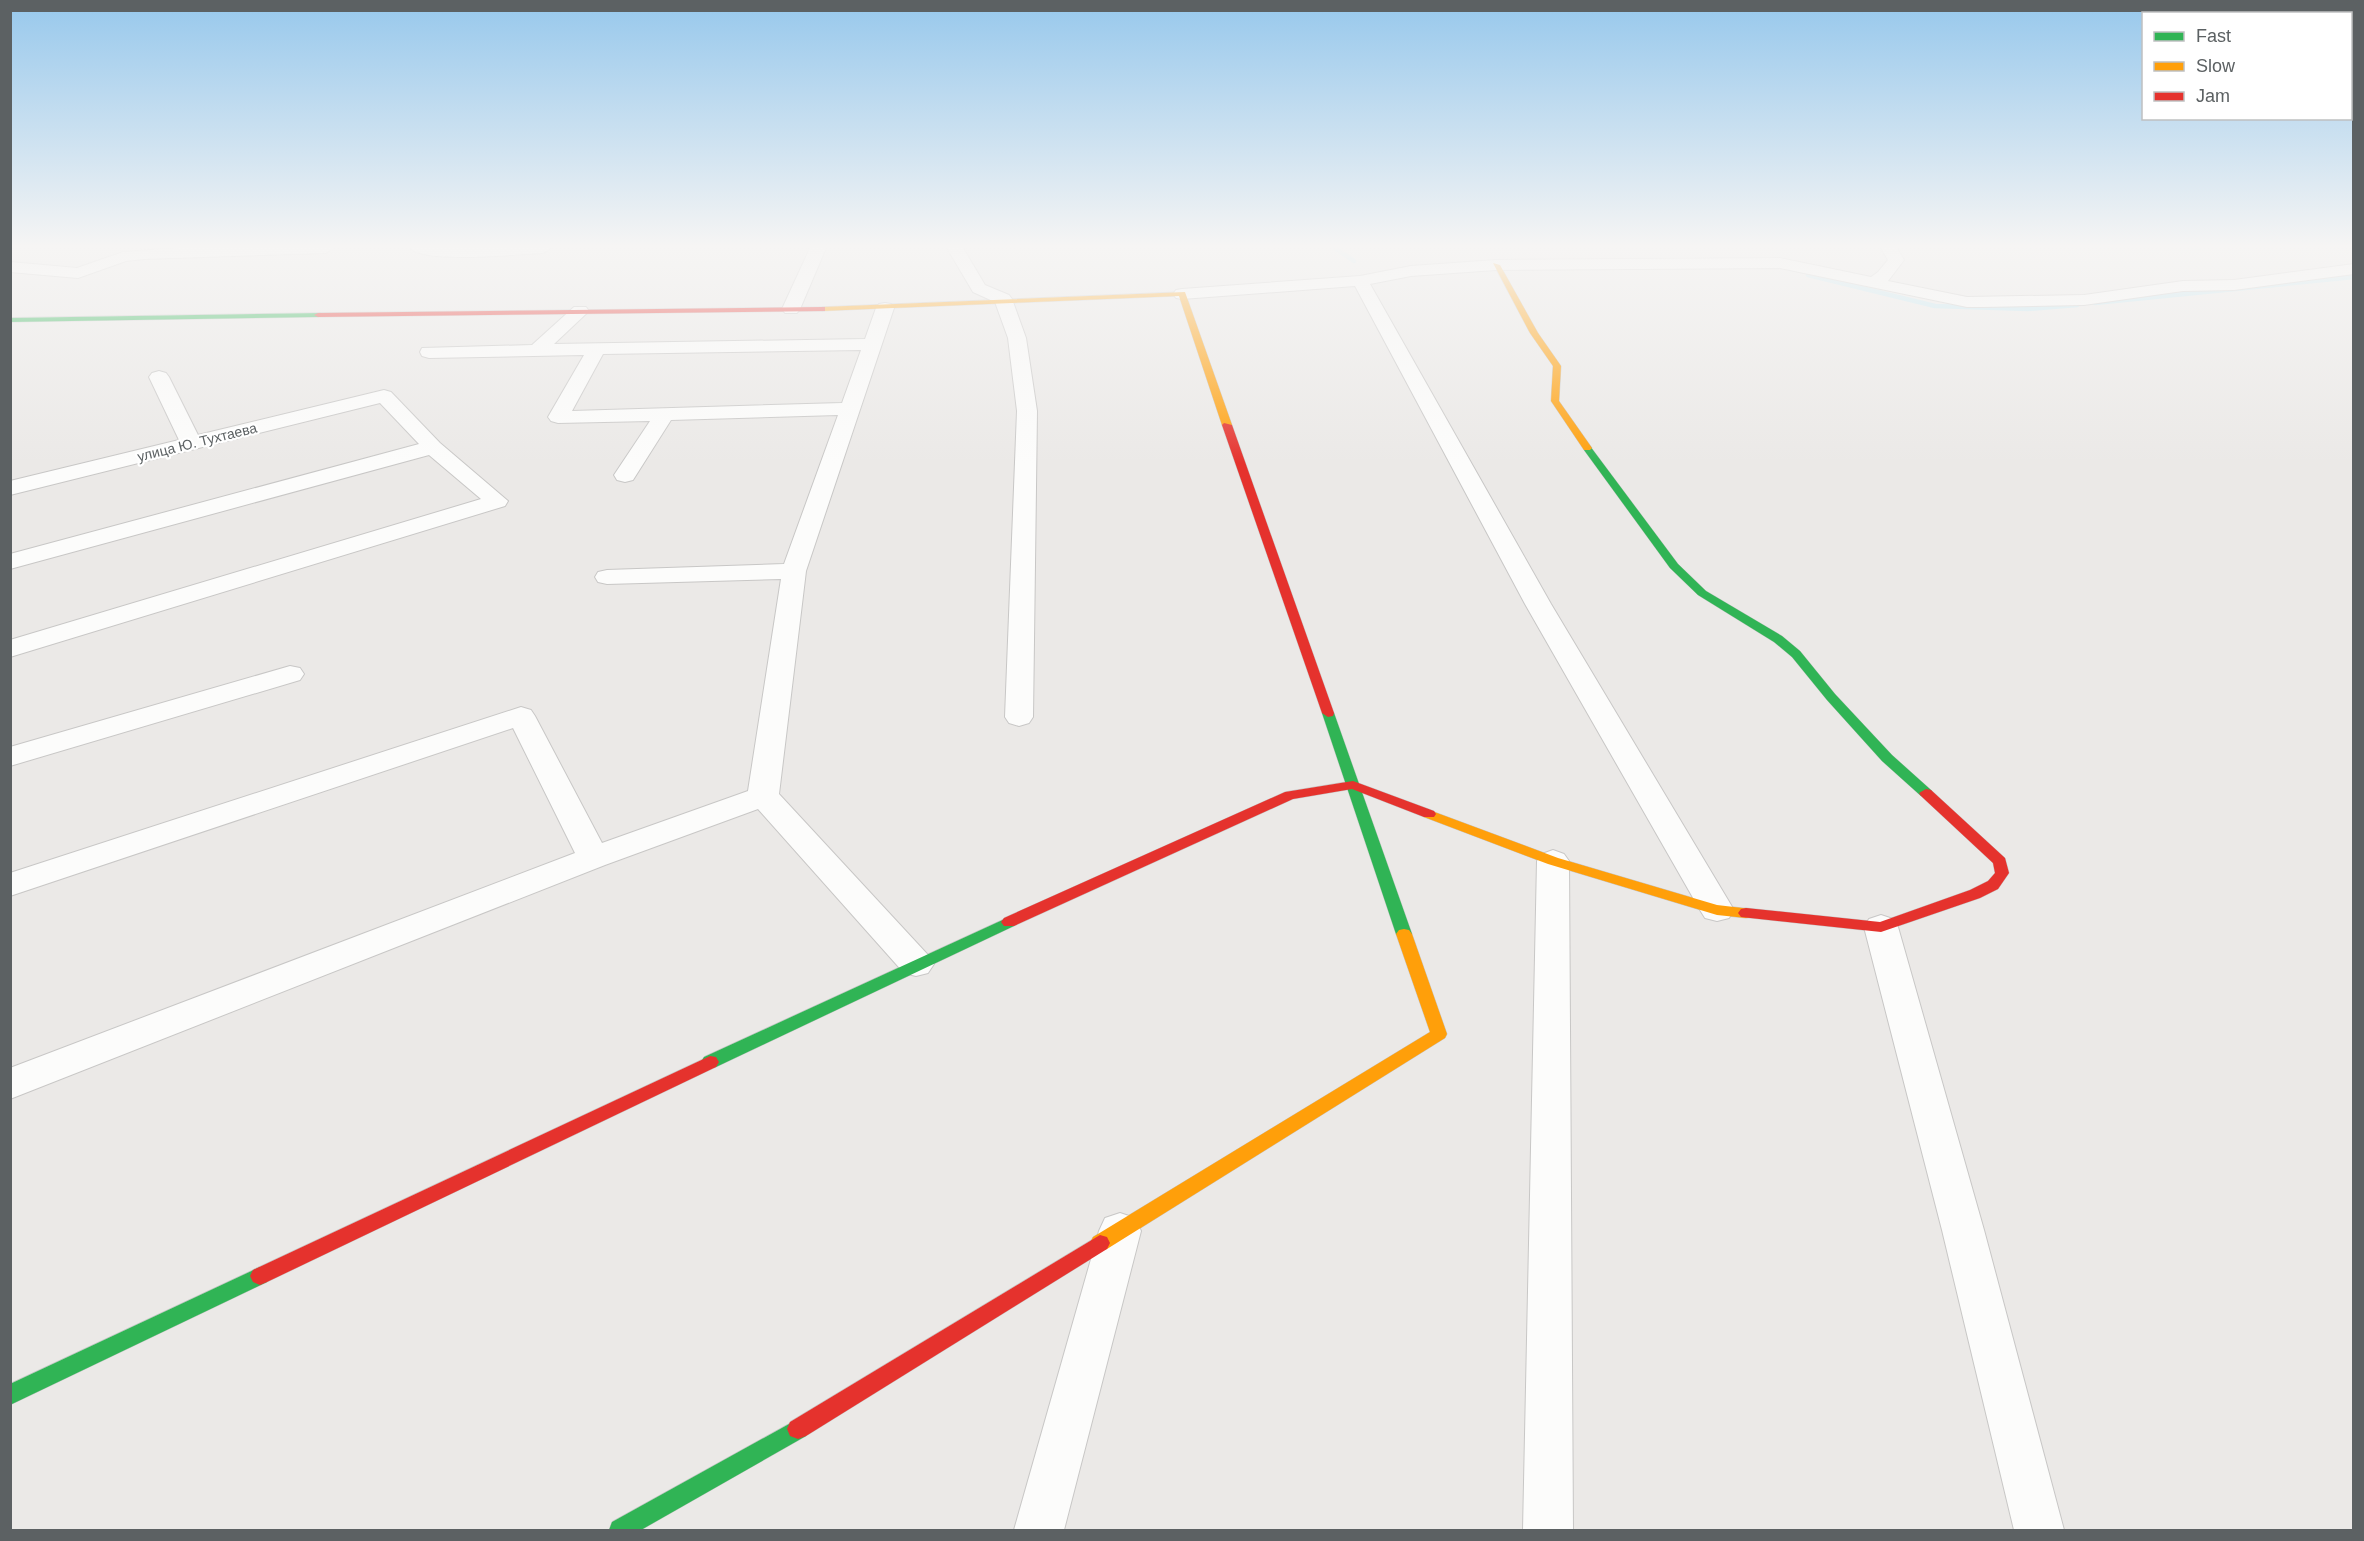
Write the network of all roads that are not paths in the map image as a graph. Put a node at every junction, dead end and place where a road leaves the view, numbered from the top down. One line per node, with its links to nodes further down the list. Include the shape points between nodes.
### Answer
1 (569, 320): 9 (street)
2 (880, 320): 7 (street)
3 (1011, 320): 23 (street, via 1028,411)
4 (1191, 320): 25 (street)
5 (1381, 320): 30 (street, via 1538,604)
6 (1527, 320): 31 (street, via 1557,366 1555,401 1564,417 1674,566 1702,593 1796,654 1887,758 2000,861 2002,873 1993,885)
7 (871, 344): 8 (street); 12 (street)
8 (597, 349): 9 (street); 13 (street, via 558,417)
9 (537, 350): 10 (street)
10 (429, 352)
11 (159, 377): 14 (street)
12 (851, 409): 13 (street); 19 (street)
13 (664, 415): 16 (street)
14 (191, 443): 15 (street, улица Ю. Тухтаева, via 384,396); 17 (street, улица Ю. Тухтаева)
15 (433, 447): 18 (street); 21 (street, via 497,501)
16 (625, 475)
17 (10, 488)
18 (10, 562)
19 (794, 571): 20 (street); 26 (street)
20 (607, 578)
21 (10, 649)
22 (290, 674): 24 (street)
23 (1019, 717)
24 (10, 756)
25 (1353, 785): 28 (street); 32 (street, via 1290,795); 34 (street, via 1439,1034)
26 (763, 796): 27 (street); 32 (street)
27 (594, 858): 29 (street, via 521,716); 33 (street)
28 (1553, 861): 30 (street); 38 (street)
29 (10, 885)
30 (1717, 910): 31 (street)
31 (1881, 927): 39 (street)
32 (916, 964): 35 (street)
33 (10, 1084)
34 (1120, 1231): 36 (street, via 796,1430); 37 (street)
35 (10, 1395)
36 (620, 1530)
37 (1039, 1530)
38 (1548, 1530)
39 (2039, 1530)

